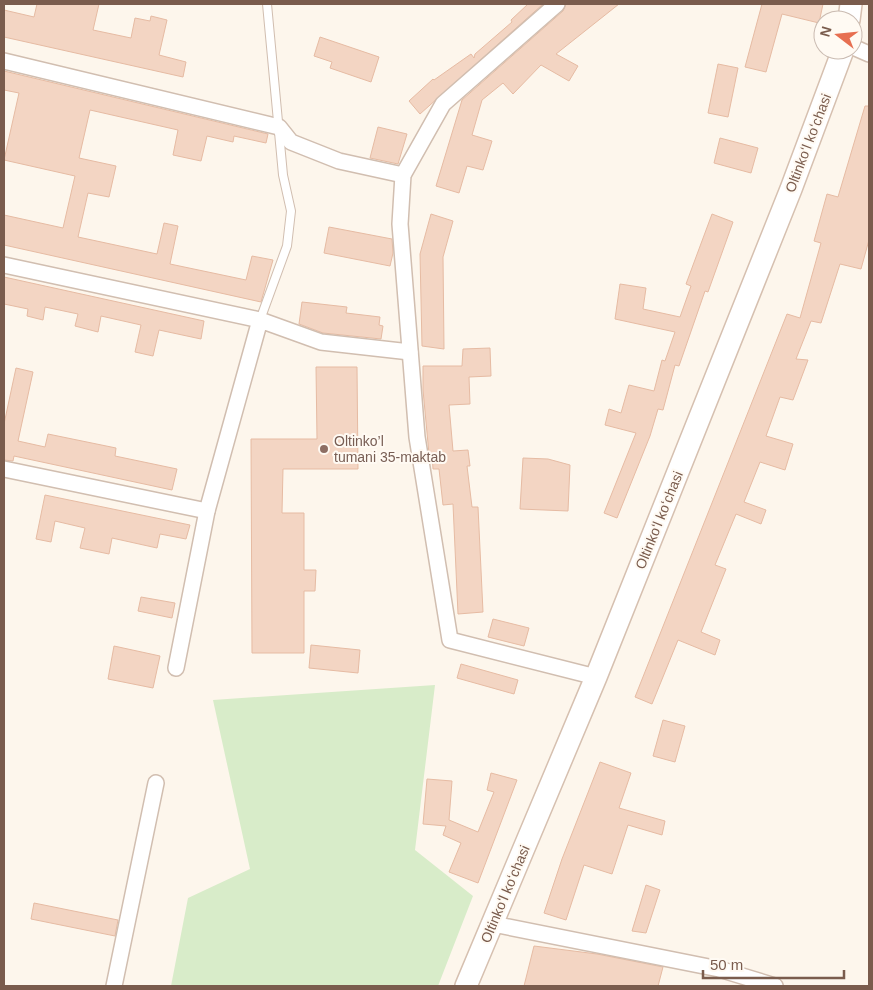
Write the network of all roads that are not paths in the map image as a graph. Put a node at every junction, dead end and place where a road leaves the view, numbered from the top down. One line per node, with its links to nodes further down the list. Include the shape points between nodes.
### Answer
1 (267, 4): 5 (lane)
2 (557, 4): 6 (street, via 443,104)
3 (839, 60): 13 (main road, Oltinkoʻl koʻchasi)
4 (4, 61): 5 (street)
5 (278, 126): 6 (street, via 290,142 339,161); 8 (lane, via 291,211 287,246)
6 (403, 175): 9 (street, via 400,224)
7 (4, 265): 8 (street)
8 (260, 320): 9 (street, via 321,342); 11 (street)
9 (410, 352): 13 (street, via 417,437 450,640)
10 (4, 469): 11 (street)
11 (207, 510): 12 (street)
12 (176, 668)
13 (596, 677): 15 (main road, Oltinkoʻl koʻchasi)
14 (156, 783): 16 (street)
15 (493, 924): 17 (main road, Oltinkoʻl koʻchasi); 18 (street, via 719,968)
16 (114, 986)
17 (466, 986)
18 (775, 986)

